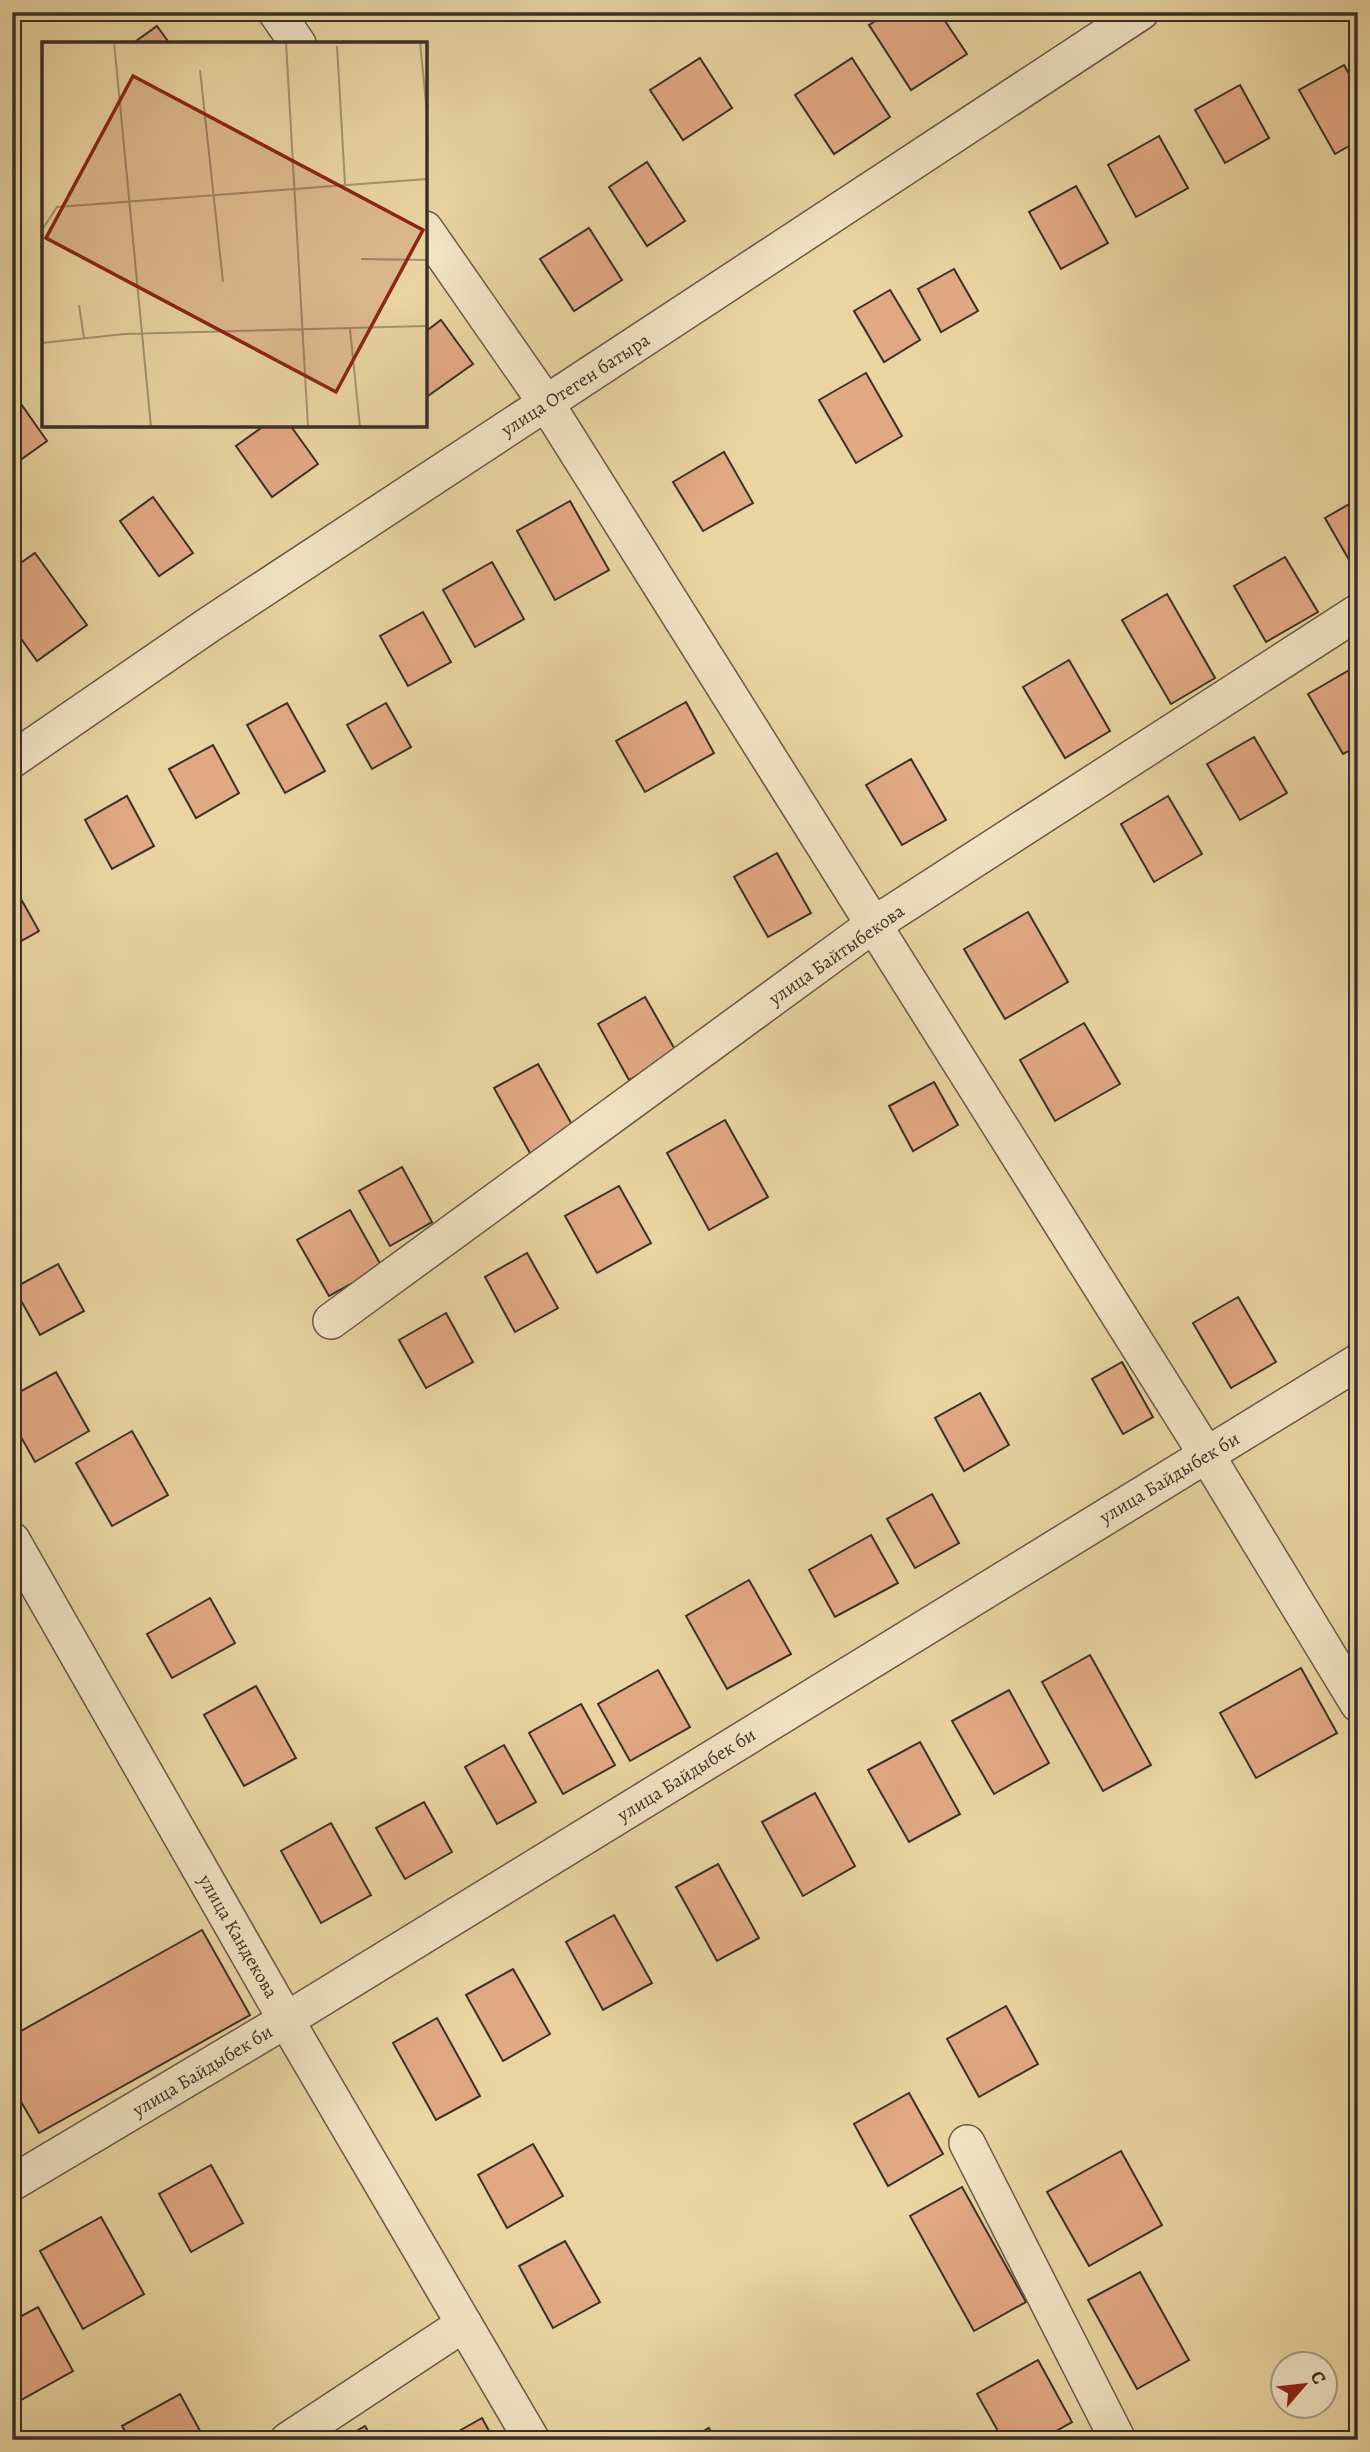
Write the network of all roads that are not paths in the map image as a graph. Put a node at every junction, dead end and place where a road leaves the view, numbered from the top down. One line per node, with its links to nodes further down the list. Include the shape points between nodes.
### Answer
1 (276, 12): 3 (street)
2 (1141, 12): 5 (street, улица Отеген батыра)
3 (297, 42)
4 (427, 232): 5 (street)
5 (545, 403): 7 (street, улица Отеген батыра); 8 (street)
6 (1358, 612): 8 (street, улица Байтыбекова)
7 (12, 760)
8 (873, 925): 9 (street, улица Байтыбекова); 11 (street)
9 (331, 1321)
10 (1358, 1362): 11 (street, улица Байдыбек би)
11 (1206, 1454): 13 (street); 14 (street, улица Байдыбек би)
12 (12, 1540): 14 (street, улица Кандекова)
13 (1358, 1704)
14 (286, 2020): 16 (street, улица Байдыбек би); 17 (street, улица Кандекова)
15 (967, 2143): 20 (street)
16 (12, 2183)
17 (464, 2324): 18 (street); 19 (street, улица Кандекова)
18 (288, 2440)
19 (532, 2440)
20 (1118, 2440)

